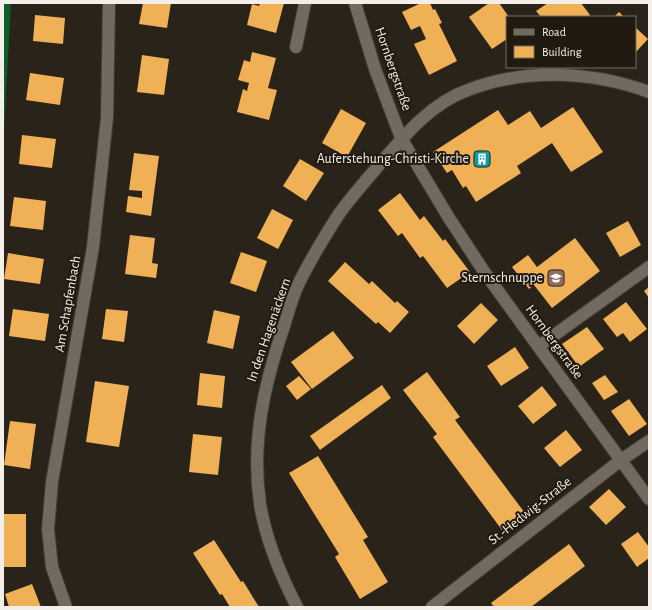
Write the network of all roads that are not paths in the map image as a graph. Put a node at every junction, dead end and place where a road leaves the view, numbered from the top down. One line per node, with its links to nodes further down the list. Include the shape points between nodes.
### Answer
1 (108, 3): 12 (street, Am Schapfenbach, via 107,118 93,247 52,482 48,529 52,567)
2 (305, 3): 4 (street)
3 (356, 3): 6 (street, Hornbergstraße, via 375,69)
4 (296, 47)
5 (649, 92): 6 (street, In den Hagenäckern, via 626,83 561,74 514,78 467,90 434,108)
6 (401, 138): 8 (street, Hornbergstraße, via 481,267); 13 (street, In den Hagenäckern, via 338,216 298,286 268,376 260,410 260,503 270,547)
7 (649, 267): 8 (street)
8 (539, 346): 10 (street, Hornbergstraße)
9 (649, 440): 10 (street, St.-Hedwig-Straße)
10 (621, 460): 11 (street, Hornbergstraße); 14 (street, St.-Hedwig-Straße)
11 (649, 499)
12 (66, 607)
13 (297, 607)
14 (432, 607)

